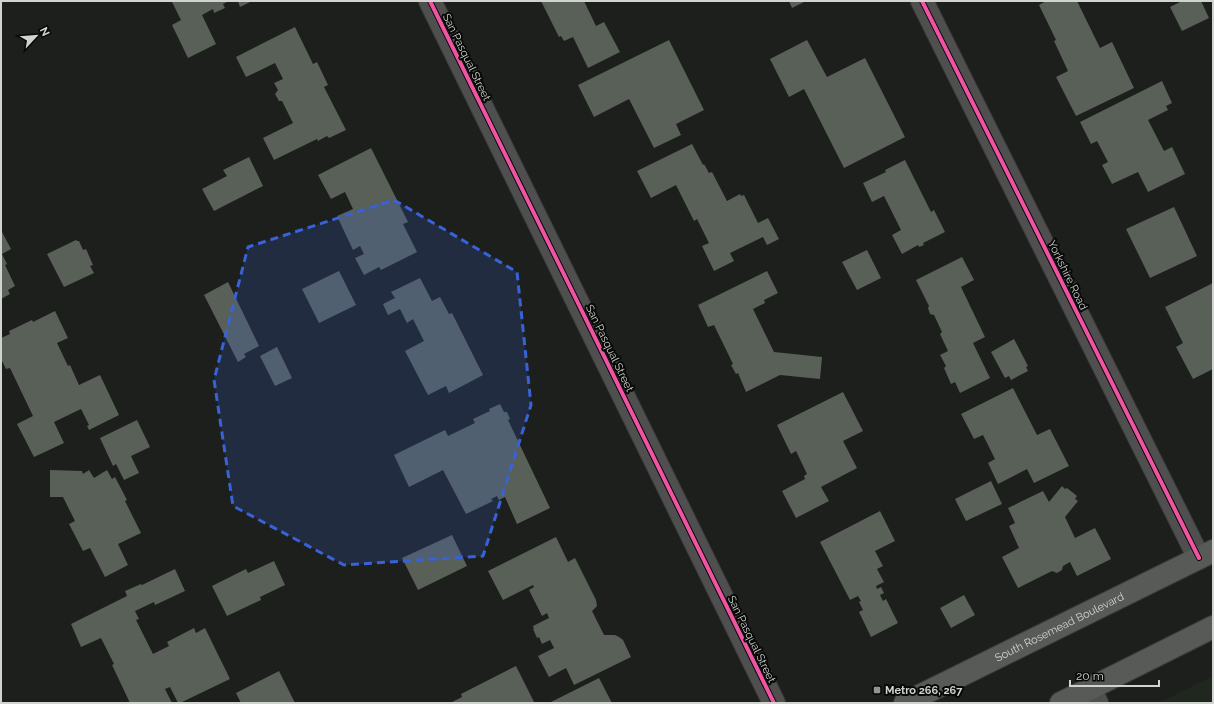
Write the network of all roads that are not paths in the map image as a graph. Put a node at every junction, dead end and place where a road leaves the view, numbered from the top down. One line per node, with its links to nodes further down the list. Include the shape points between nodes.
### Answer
1 (430, 1): 6 (street, San Pasqual Street)
2 (922, 1): 3 (street, Yorkshire Road)
3 (1206, 554): 7 (main road, South Rosemead Boulevard)
4 (1213, 627): 5 (main road)
5 (1093, 696): 8 (main road)
6 (774, 703)
7 (905, 703)
8 (1061, 703)

